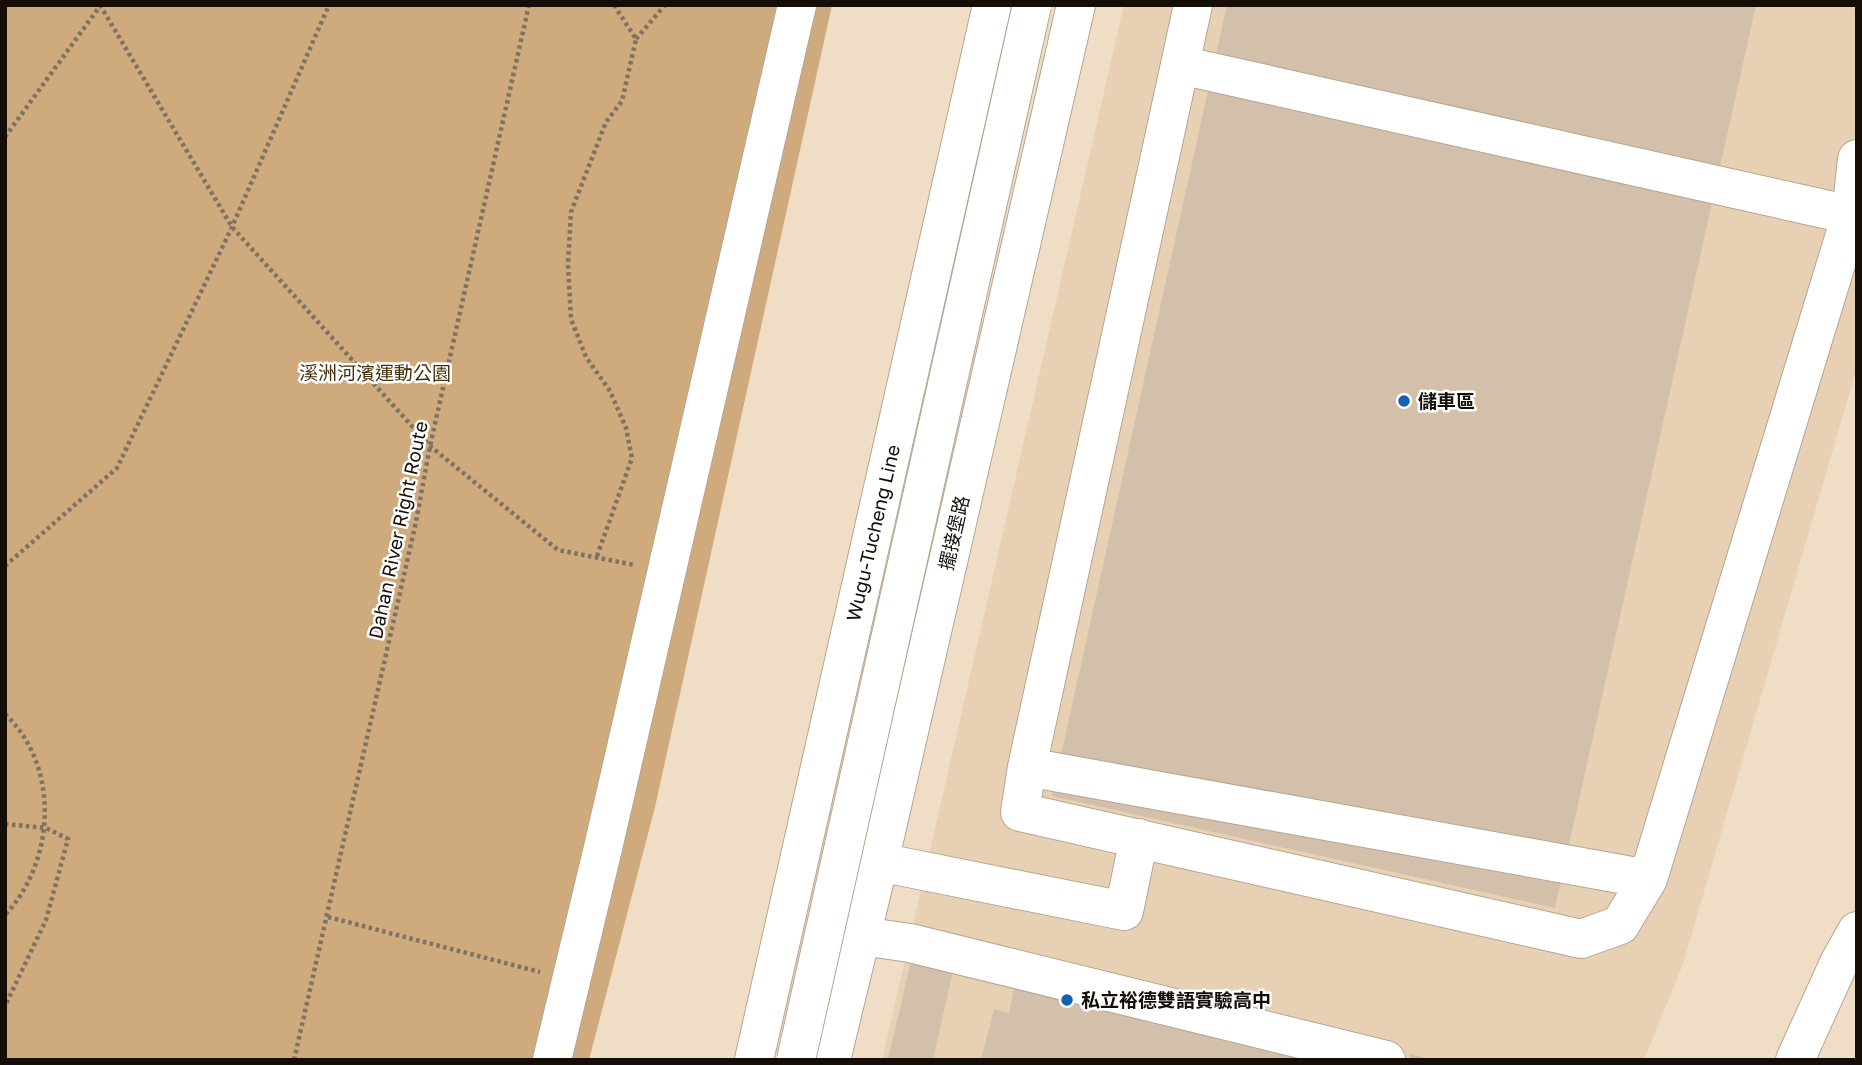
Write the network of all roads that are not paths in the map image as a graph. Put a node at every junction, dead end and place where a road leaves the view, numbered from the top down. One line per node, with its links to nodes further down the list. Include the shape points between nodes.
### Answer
1 (797, 5): 18 (main road)
2 (992, 5): 19 (main road, Wugu-Tucheng Line)
3 (1013, 5): 10 (main road)
4 (1032, 5): 21 (main road, Wugu-Tucheng Line, bridge)
5 (1076, 5): 11 (main road, 擺接堡路)
6 (1193, 5): 7 (main road)
7 (1180, 65): 9 (main road); 12 (main road)
8 (1857, 159): 9 (main road)
9 (1850, 215): 15 (main road)
10 (919, 426): 11 (main road); 20 (main road)
11 (976, 438): 14 (main road, 擺接堡路)
12 (1027, 767): 13 (main road, via 1020,812); 15 (main road)
13 (1139, 838): 14 (main road, via 1124,911); 15 (main road, via 1581,939 1619,925)
14 (878, 862): 17 (main road, 擺接堡路)
15 (1648, 878)
16 (1857, 931): 24 (main road)
17 (861, 936): 22 (main road, 擺接堡路); 23 (main road, via 910,943)
18 (552, 1060)
19 (754, 1060)
20 (778, 1060)
21 (796, 1060)
22 (831, 1060)
23 (1386, 1060)
24 (1795, 1060)

